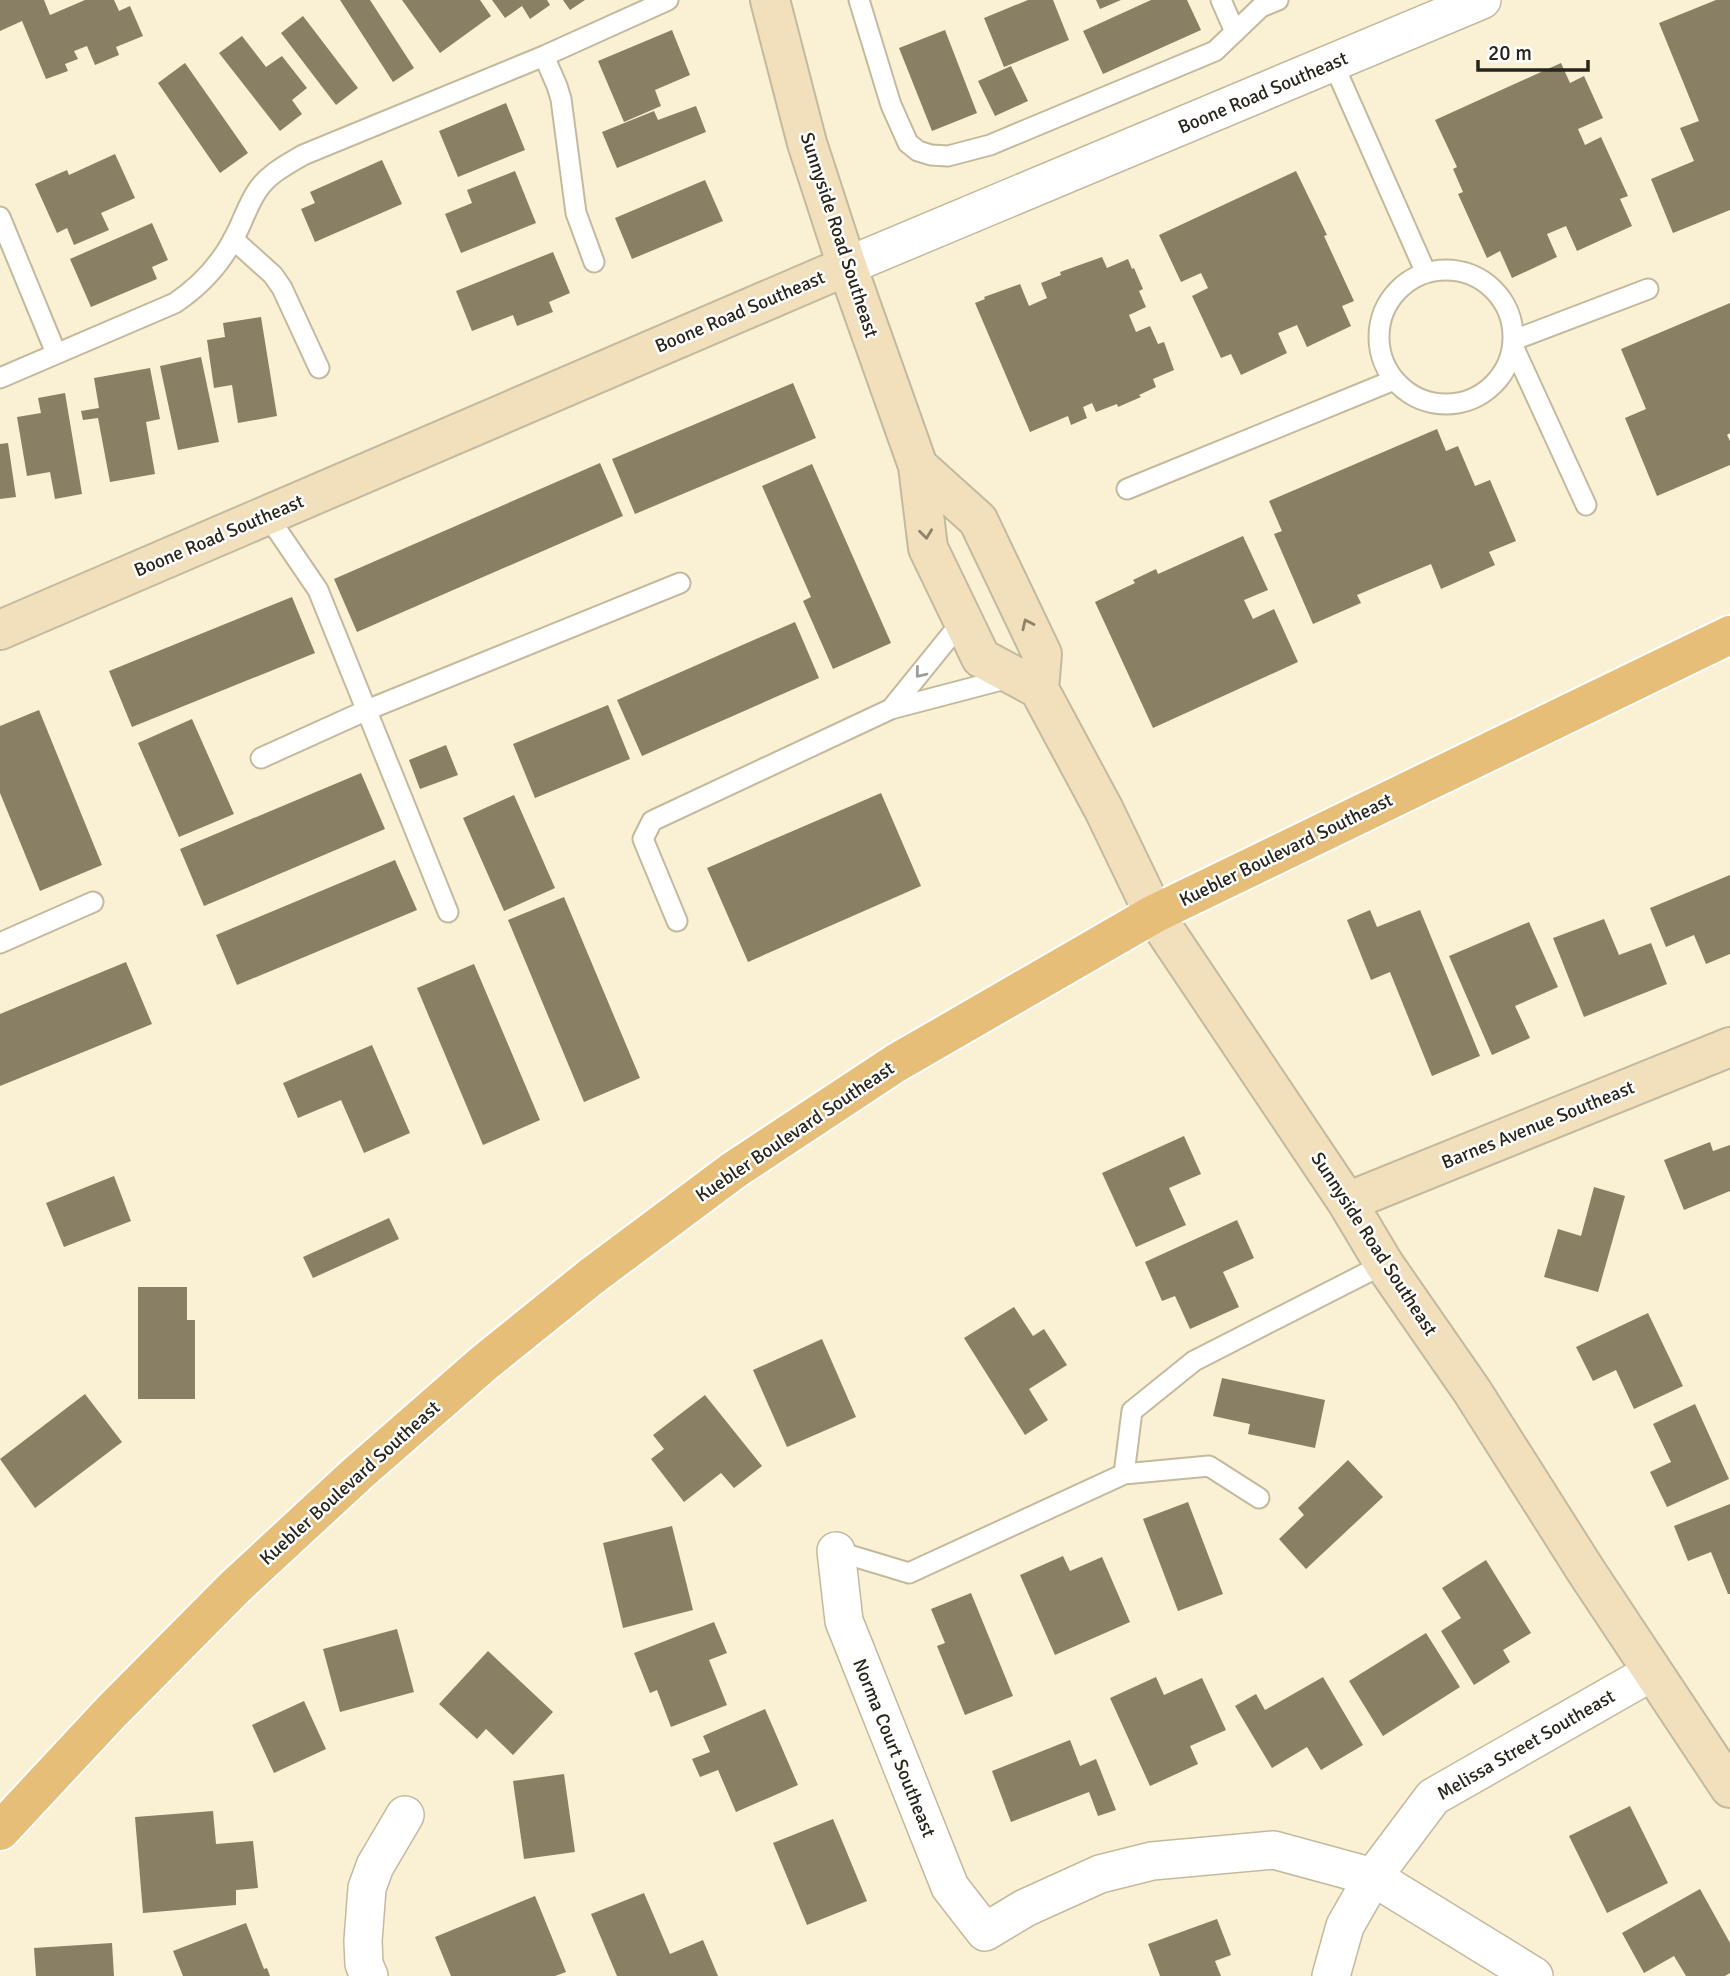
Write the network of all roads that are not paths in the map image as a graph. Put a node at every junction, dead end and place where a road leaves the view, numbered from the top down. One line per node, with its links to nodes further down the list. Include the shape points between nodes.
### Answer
1 (667, 0): 8 (lane)
2 (770, 0): 13 (main road, Sunnyside Road Southeast, via 807,143)
3 (859, 0): 7 (lane, via 899,126 908,143 931,155 948,156 1003,139 1215,51)
4 (1221, 0): 7 (lane)
5 (1278, 0): 7 (lane, via 1261,7)
6 (1482, 0): 9 (street, Boone Road Southeast)
7 (1235, 33)
8 (544, 56): 11 (lane, via 282,167 257,191); 12 (lane, via 558,86 576,213)
9 (1333, 63): 13 (street, Boone Road Southeast); 14 (lane)
10 (0, 217): 17 (lane)
11 (233, 239): 17 (lane, via 214,271 175,303); 18 (lane, via 282,288)
12 (594, 262)
13 (848, 266): 21 (main road, Sunnyside Road Southeast); 24 (main road, Boone Road Southeast)
14 (1426, 273): 16 (lane, via 1447,269 1487,283 1502,298 1511,317); 20 (lane, via 1407,282 1382,316 1382,359)
15 (1648, 289): 16 (lane)
16 (1513, 343): 20 (lane, via 1509,362 1497,382 1478,397 1456,404 1433,403 1411,395); 23 (lane)
17 (56, 353): 19 (lane)
18 (320, 368)
19 (0, 378)
20 (1394, 380): 22 (lane)
21 (918, 467): 26 (main road, Sunnyside Road Southeast, one-way to 26, via 928,548); 29 (main road, Sunnyside Road Southeast, one-way to 21, via 1042,654 978,520)
22 (1127, 489)
23 (1586, 505)
24 (267, 515): 27 (main road, Boone Road Southeast); 31 (lane, via 318,590)
25 (680, 583): 31 (lane)
26 (963, 620): 29 (main road, Sunnyside Road Southeast, via 981,658); 30 (lane, one-way to 30)
27 (0, 630)
28 (1730, 635): 35 (main road, Kuebler Boulevard Southeast)
29 (1027, 683): 30 (lane); 35 (main road, Sunnyside Road Southeast, via 1104,810)
30 (891, 709): 36 (lane, via 652,821 643,839)
31 (367, 710): 32 (lane); 34 (lane)
32 (261, 758)
33 (93, 902): 37 (lane)
34 (448, 912)
35 (1154, 914): 39 (main road, Sunnyside Road Southeast); 47 (main road, Kuebler Boulevard Southeast, via 896,1063 734,1170 592,1276 455,1388 234,1588)
36 (677, 921)
37 (0, 943)
38 (1730, 1047): 39 (main road, Barnes Avenue Southeast)
39 (1347, 1202): 40 (main road, Sunnyside Road Southeast)
40 (1384, 1264): 41 (lane, via 1194,1361 1132,1411); 44 (main road, Sunnyside Road Southeast, via 1472,1391)
41 (1124, 1474): 42 (lane, via 1209,1466); 43 (lane, via 909,1573)
42 (1259, 1498)
43 (836, 1551): 48 (street, Norma Court Southeast, via 844,1621 950,1887 985,1932 1100,1874 1152,1861 1274,1850)
44 (1653, 1672): 45 (main road, Sunnyside Road Southeast); 48 (street, Melissa Street Southeast, via 1433,1797)
45 (1730, 1788)
46 (405, 1815): 49 (street, via 367,1888 363,1941)
47 (0, 1830)
48 (1373, 1877): 50 (street, Melissa Street Southeast, via 1345,1926); 51 (street)
49 (369, 1976)
50 (1331, 1976)
51 (1534, 1976)

